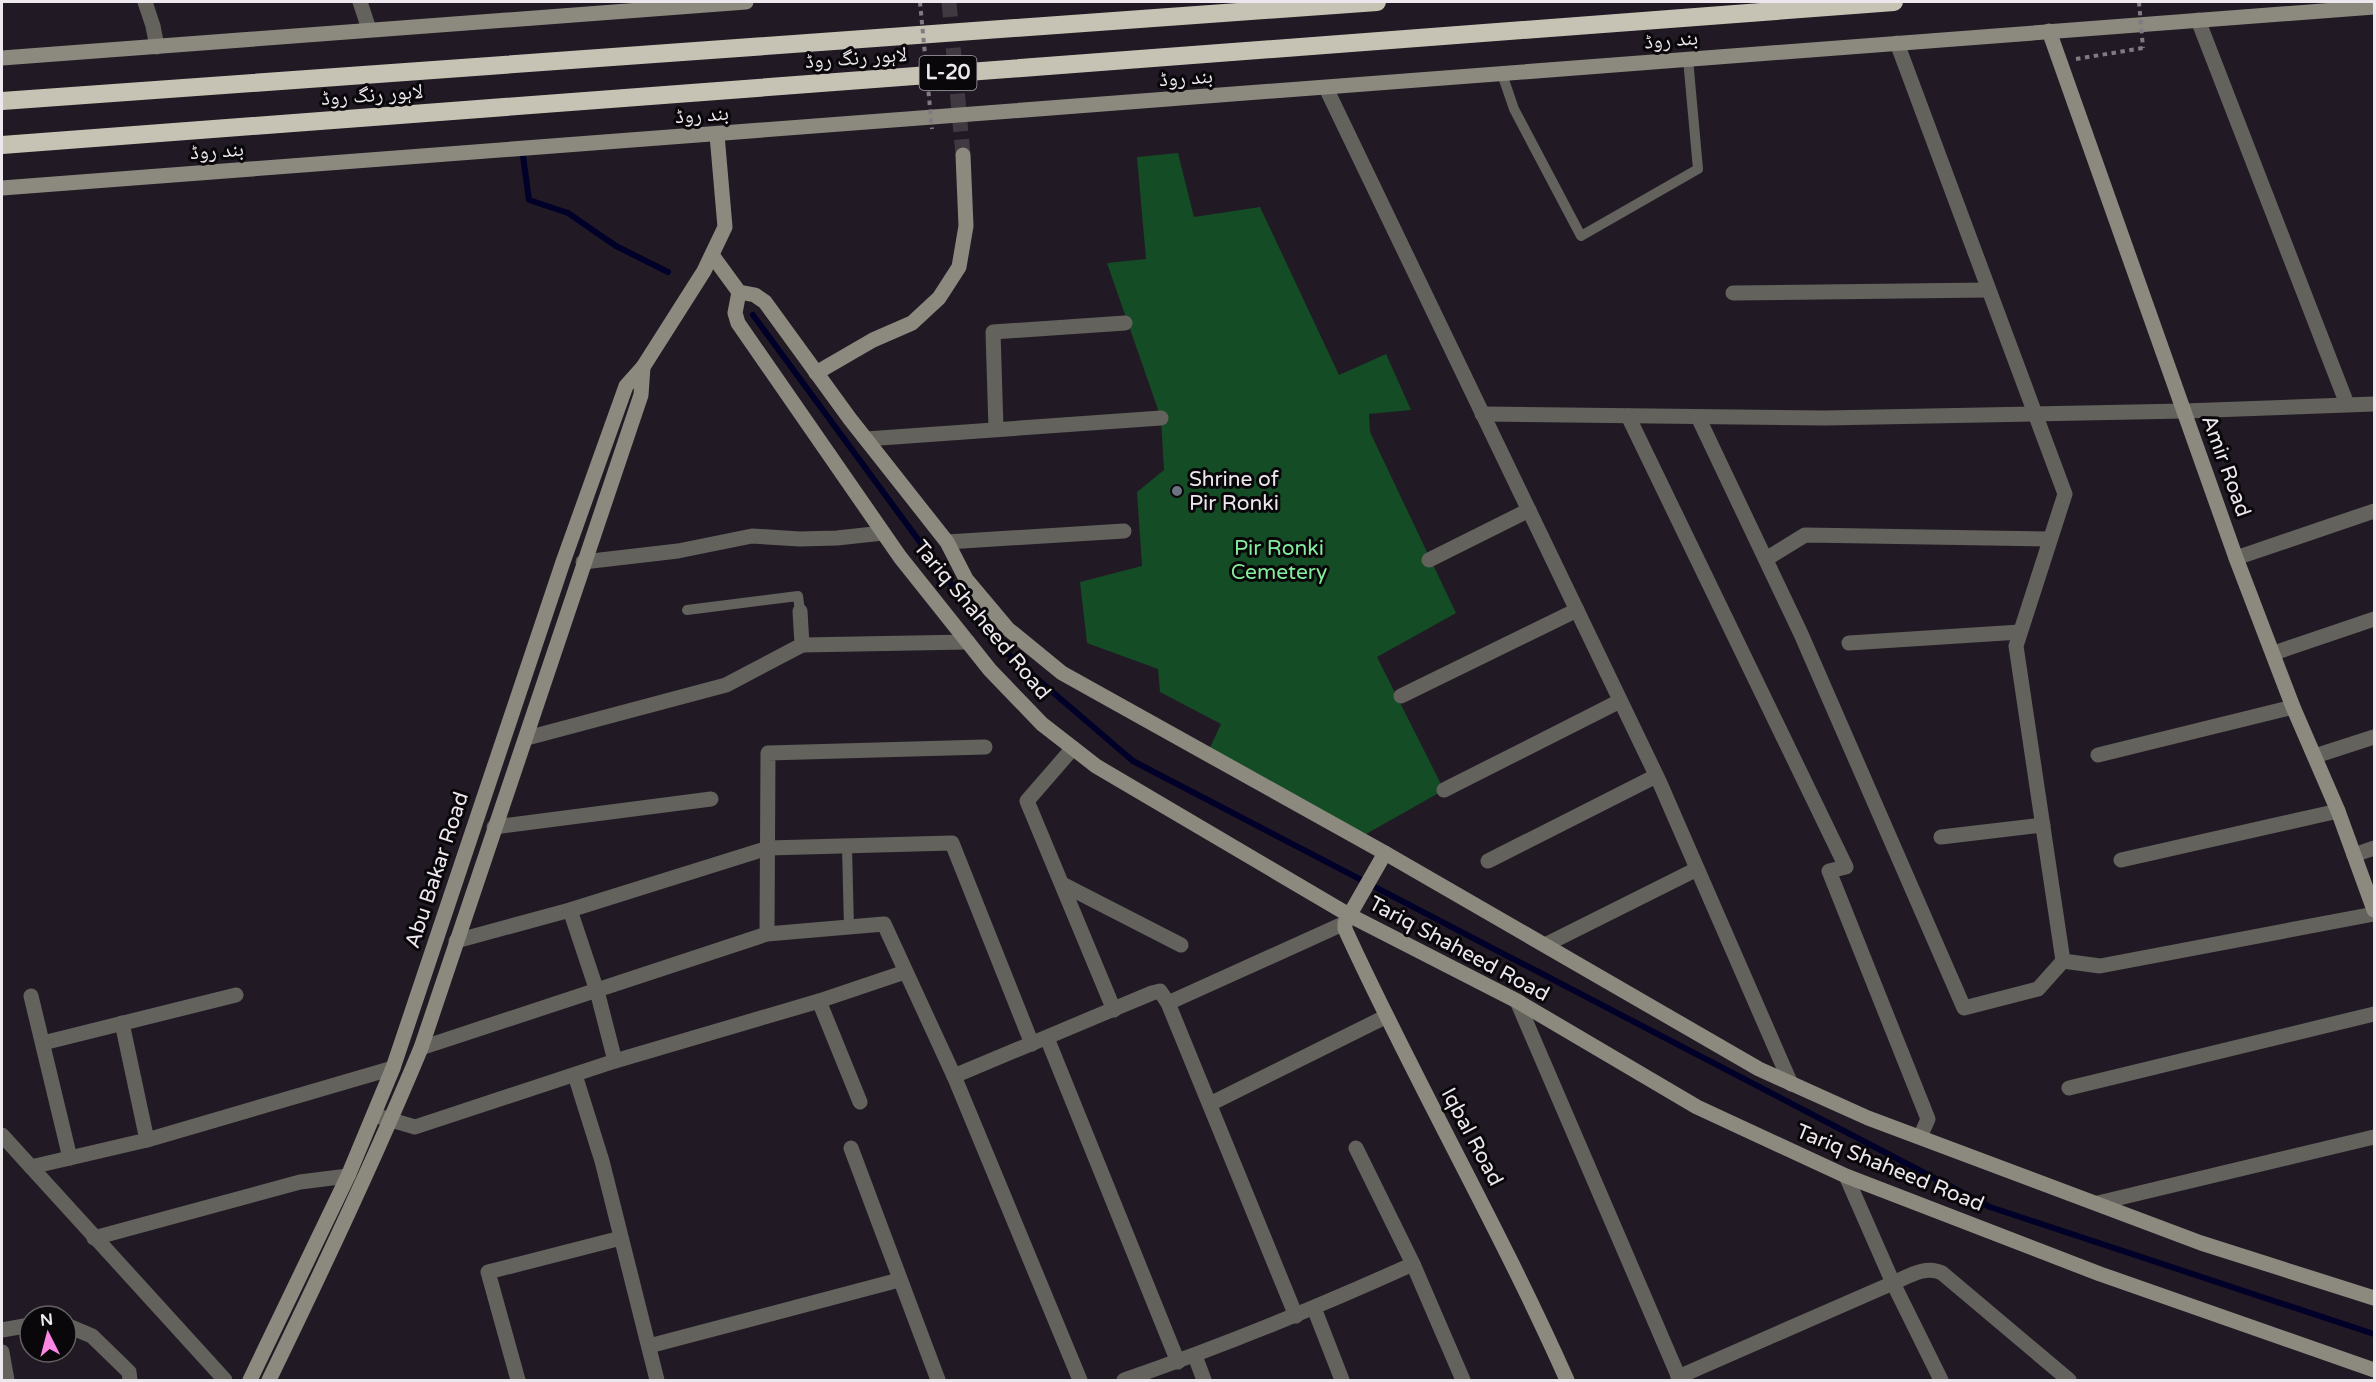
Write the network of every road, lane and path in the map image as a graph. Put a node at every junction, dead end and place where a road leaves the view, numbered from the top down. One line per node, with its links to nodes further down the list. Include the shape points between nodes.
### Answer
1 (144, 2): 13 (street)
2 (360, 2): 10 (street)
3 (746, 2): 10 (main road)
4 (920, 2): 20 (path, bridge)
5 (1377, 2): 19 (highway, لاہور رنگ روڈ / L-20)
6 (1894, 2): 22 (highway, لاہور رنگ روڈ / L-20)
7 (2139, 2): 14 (path, bridge, via 2143,48)
8 (2374, 7): 9 (main road, بند روڈ)
9 (2198, 20): 11 (main road, بند روڈ); 32 (street)
10 (369, 29): 13 (main road)
11 (2049, 31): 12 (main road, بند روڈ); 34 (main road, Amir Road)
12 (1897, 43): 16 (main road, بند روڈ); 26 (street)
13 (157, 47): 15 (main road)
14 (2090, 56)
15 (2, 58)
16 (1688, 59): 17 (main road, بند روڈ); 17 (lane, via 1698,169 1581,236 1514,109)
17 (1502, 74): 18 (main road, بند روڈ)
18 (1326, 88): 21 (main road, بند روڈ); 35 (street)
19 (2, 101)
20 (932, 129)
21 (717, 135): 24 (main road, بند روڈ); 25 (main road, Abu Bakar Road, via 725,227)
22 (2, 145)
23 (963, 155): 31 (main road, via 966,226 958,267 939,298 912,323 873,340)
24 (2, 189)
25 (712, 255): 27 (main road); 30 (main road, Abu Bakar Road)
26 (1988, 290): 28 (street); 36 (street)
27 (739, 292): 31 (main road, Tariq Shaheed Road, via 765,302); 45 (main road, Tariq Shaheed Road, via 735,313 738,322)
28 (1733, 293)
29 (1125, 323): 40 (street, via 993,332)
30 (643, 367): 51 (main road, Abu Bakar Road, via 641,395); 111 (main road, Abu Bakar Road, via 626,386)
31 (816, 374): 41 (main road, Tariq Shaheed Road)
32 (2347, 404): 33 (street); 34 (street)
33 (2374, 404)
34 (2184, 411): 36 (street); 48 (main road, Amir Road)
35 (1482, 414): 37 (street); 42 (street)
36 (2035, 414): 38 (street); 46 (street, via 2065,494)
37 (1628, 416): 38 (street); 121 (street, via 1846,867 1829,872 1928,1119)
38 (1698, 417): 49 (street)
39 (1161, 418): 40 (street)
40 (996, 429): 41 (street)
41 (866, 438): 47 (main road, Tariq Shaheed Road)
42 (1529, 510): 50 (street); 53 (street)
43 (2374, 511): 48 (street)
44 (1124, 531): 47 (street)
45 (883, 533): 51 (street, via 800,539 752,536 678,551); 57 (main road, Tariq Shaheed Road)
46 (2050, 539): 49 (street, via 1804,535); 56 (street)
47 (947, 542): 81 (main road, Tariq Shaheed Road, via 966,579 1008,629 1062,673)
48 (2236, 558): 60 (main road, Amir Road)
49 (1766, 559): 94 (street, via 1965,1008 2038,989)
50 (1429, 560)
51 (583, 562): 65 (main road, Abu Bakar Road)
52 (687, 610): 54 (lane, via 798,596)
53 (1577, 610): 61 (street); 62 (street)
54 (800, 611): 59 (street)
55 (2374, 619): 60 (street)
56 (2020, 632): 58 (street); 74 (street, via 2016,646)
57 (968, 642): 59 (street); 67 (main road, Tariq Shaheed Road, via 1042,724)
58 (1849, 643)
59 (802, 645): 65 (street, via 726,685)
60 (2274, 653): 63 (main road, Amir Road)
61 (1401, 696)
62 (1620, 701): 70 (street); 71 (street)
63 (2293, 707): 68 (street); 69 (main road, Amir Road)
64 (2374, 737): 69 (street)
65 (526, 738): 75 (main road, Abu Bakar Road)
66 (985, 747): 78 (street, via 768,753)
67 (1073, 748): 85 (street, via 1027,801); 88 (main road, Tariq Shaheed Road, via 1096,766)
68 (2098, 755)
69 (2315, 756): 73 (main road, Amir Road)
70 (1656, 776): 83 (street); 84 (street)
71 (1444, 790)
72 (711, 800): 75 (street)
73 (2338, 811): 80 (main road, Amir Road); 82 (street)
74 (2043, 825): 76 (street); 94 (street)
75 (494, 828): 91 (main road, Abu Bakar Road)
76 (1941, 837)
77 (847, 846): 78 (street); 89 (lane); 108 (street, via 952,843)
78 (768, 848): 86 (street); 90 (street)
79 (2374, 848): 80 (street)
80 (2354, 855): 87 (main road, Amir Road)
81 (1383, 856): 88 (main road); 93 (main road, Tariq Shaheed Road)
82 (2121, 860)
83 (1488, 861)
84 (1697, 868): 93 (street); 114 (street)
85 (1062, 884): 92 (street); 102 (street)
86 (570, 910): 91 (street); 96 (street)
87 (2374, 912): 94 (street, via 2100,966)
88 (1349, 915): 100 (main road, Tariq Shaheed Road); 101 (street); 104 (main road, Iqbal Road, via 1345,929)
89 (849, 928): 90 (street); 95 (street, via 884,924)
90 (767, 934): 96 (street)
91 (456, 941): 109 (main road, Abu Bakar Road)
92 (1181, 945)
93 (1545, 945): 114 (main road, Tariq Shaheed Road)
94 (2063, 961)
95 (904, 972): 99 (street); 113 (street)
96 (597, 991): 109 (street); 110 (street)
97 (236, 995): 105 (street)
98 (31, 996): 107 (street)
99 (819, 1001): 110 (street); 116 (street)
100 (1517, 1001): 129 (main road, Tariq Shaheed Road, via 1697,1107); 147 (street)
101 (1168, 1003): 102 (street, via 1160,991); 117 (street)
102 (1114, 1010): 106 (street)
103 (2374, 1014): 115 (street)
104 (1385, 1017): 117 (street); 161 (main road, Iqbal Road, via 1488,1213)
105 (123, 1023): 107 (street); 123 (street)
106 (1047, 1038): 108 (street); 145 (street)
107 (43, 1043): 126 (street)
108 (1032, 1044): 113 (street)
109 (421, 1048): 119 (main road, Abu Bakar Road)
110 (615, 1060): 112 (street)
111 (393, 1068): 118 (main road, Abu Bakar Road); 123 (street)
112 (575, 1075): 119 (street, via 415,1127); 132 (street)
113 (954, 1076): 156 (street)
114 (1791, 1084): 121 (main road, Tariq Shaheed Road)
115 (2069, 1088)
116 (860, 1102)
117 (1210, 1104): 138 (street)
118 (374, 1115): 119 (street); 128 (main road, Abu Bakar Road)
119 (391, 1121): 152 (main road, Abu Bakar Road)
120 (2, 1135): 127 (street)
121 (1920, 1137): 130 (main road, Tariq Shaheed Road)
122 (2374, 1137): 130 (street)
123 (147, 1140): 126 (street)
124 (851, 1148): 134 (street)
125 (1356, 1149): 133 (street)
126 (70, 1158): 127 (street)
127 (31, 1167): 131 (street)
128 (348, 1176): 131 (street, via 300,1182); 151 (main road, Abu Bakar Road)
129 (1846, 1176): 135 (street); 146 (main road, Tariq Shaheed Road, via 2100,1274)
130 (2098, 1203): 136 (main road, Tariq Shaheed Road, via 2201,1243)
131 (94, 1238): 150 (street)
132 (621, 1238): 142 (street); 153 (street, via 488,1272)
133 (1413, 1264): 137 (street); 160 (street)
134 (899, 1280): 142 (street); 155 (street)
135 (1893, 1283): 147 (street); 162 (street); 163 (street, via 1935,1269)
136 (2374, 1298)
137 (1314, 1308): 138 (street); 159 (street)
138 (1296, 1316): 144 (street)
139 (18, 1328): 140 (street)
140 (2, 1330)
141 (78, 1330): 149 (street, via 92,1336 129,1372)
142 (649, 1346): 154 (street)
143 (2, 1352): 148 (street)
144 (1195, 1356): 145 (street); 158 (street)
145 (1178, 1362): 157 (street)
146 (2374, 1370)
147 (1679, 1378)
148 (7, 1380)
149 (130, 1380)
150 (225, 1380)
151 (250, 1380)
152 (269, 1380)
153 (518, 1380)
154 (657, 1380)
155 (938, 1380)
156 (1080, 1380)
157 (1124, 1380)
158 (1204, 1380)
159 (1342, 1380)
160 (1463, 1380)
161 (1567, 1380)
162 (1941, 1380)
163 (2068, 1380)

